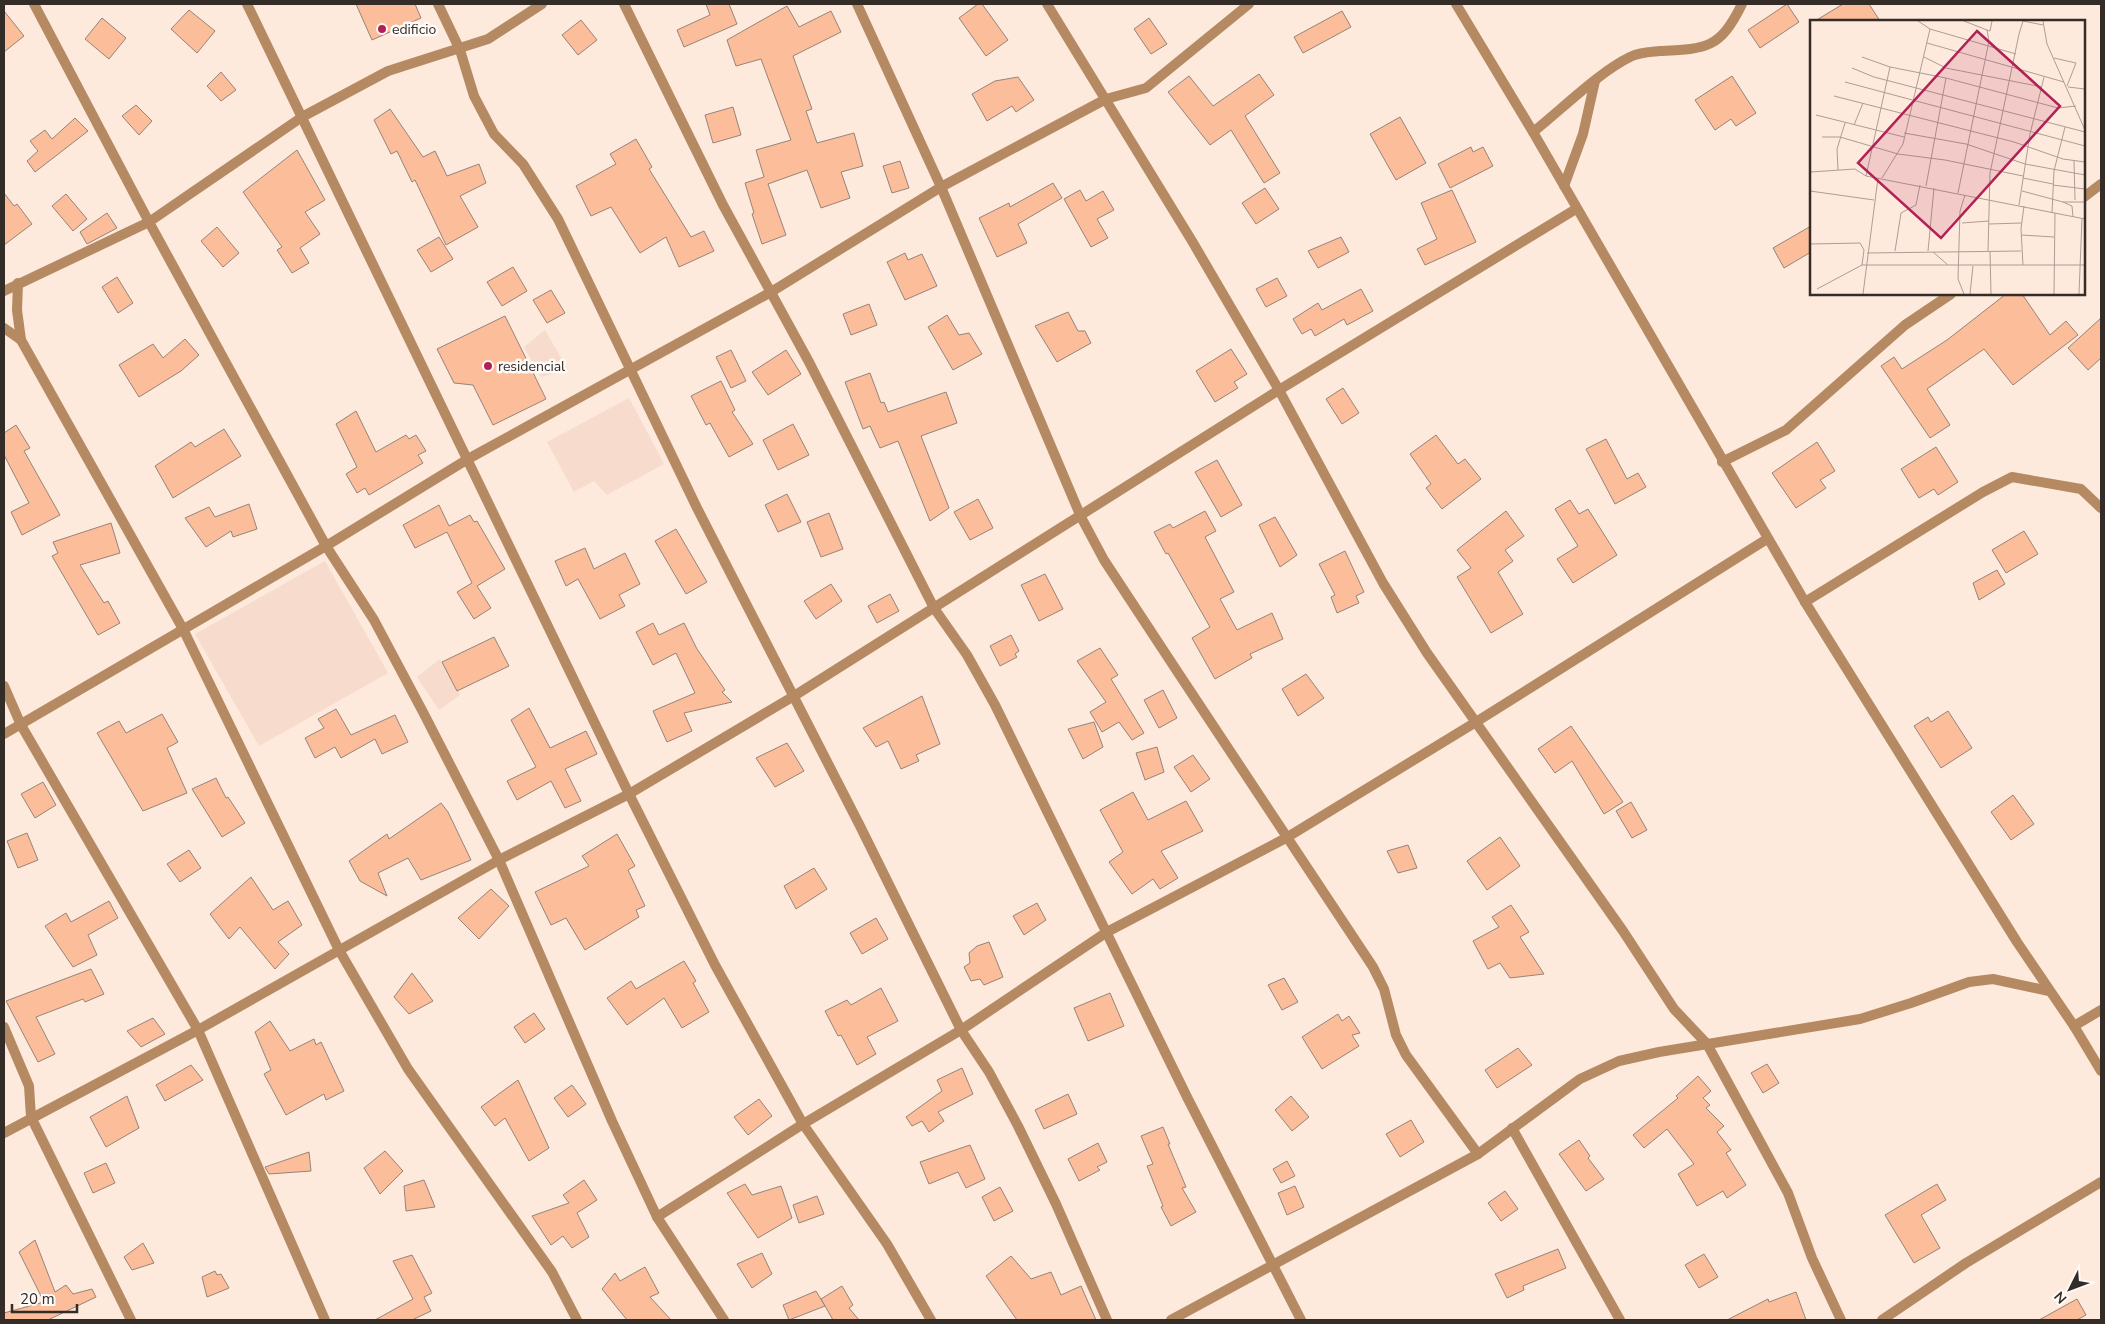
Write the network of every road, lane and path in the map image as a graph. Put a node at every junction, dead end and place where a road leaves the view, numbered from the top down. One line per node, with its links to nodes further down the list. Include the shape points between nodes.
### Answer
1 (34, 4): 21 (street)
2 (247, 4): 14 (street)
3 (438, 4): 11 (street)
4 (542, 4): 11 (street, via 488,39)
5 (624, 4): 24 (street, via 723,205)
6 (857, 4): 18 (street)
7 (1047, 4): 13 (street)
8 (1249, 4): 13 (street, via 1146,88)
9 (1456, 4): 15 (street)
10 (1742, 4): 12 (street, via 1717,40 1706,47 1630,56)
11 (460, 50): 14 (street, via 388,72); 28 (street, via 474,96 494,134 523,164 558,219)
12 (1595, 81): 15 (street); 17 (street, via 1583,134)
13 (1106, 100): 18 (street); 29 (street)
14 (302, 117): 21 (street); 30 (street)
15 (1533, 132): 17 (street)
16 (2101, 184): 19 (street)
17 (1564, 186): 20 (street)
18 (941, 188): 24 (street); 33 (street)
19 (2085, 196)
20 (1576, 209): 29 (street); 31 (street)
21 (149, 222): 22 (street); 35 (street)
22 (18, 283): 23 (street); 27 (street)
23 (4, 291)
24 (771, 292): 28 (street); 37 (street)
25 (1950, 295): 31 (street, via 1905,325 1786,430)
26 (4, 328): 27 (street)
27 (21, 340): 38 (street)
28 (632, 370): 30 (street); 40 (street, via 697,508)
29 (1280, 390): 33 (street); 41 (street, via 1383,584 1427,654)
30 (468, 459): 35 (street); 44 (street)
31 (1722, 462): 34 (street)
32 (2101, 508): 36 (street, via 2081,489 2012,477)
33 (1081, 517): 37 (street); 45 (street, via 1104,560)
34 (1766, 538): 36 (street); 41 (street)
35 (326, 546): 38 (street); 46 (street, via 374,620)
36 (1805, 602): 49 (street)
37 (934, 608): 40 (street); 47 (street, via 967,655 995,705)
38 (183, 629): 42 (street); 48 (street)
39 (4, 686): 42 (street)
40 (794, 696): 44 (street); 54 (street)
41 (1476, 722): 45 (street); 55 (street, via 1623,931 1674,1010)
42 (21, 725): 43 (street); 53 (street)
43 (4, 734)
44 (629, 794): 46 (street); 58 (street, via 715,966)
45 (1286, 838): 47 (street); 61 (street, via 1373,967 1384,989 1396,1035 1406,1055)
46 (499, 860): 48 (street); 63 (street)
47 (1107, 932): 54 (street); 64 (street)
48 (339, 950): 53 (street); 67 (street, via 408,1069 552,1272)
49 (2049, 991): 51 (street); 55 (street, via 1993,980 1969,982 1860,1019)
50 (2101, 1010): 51 (street)
51 (2074, 1026): 56 (street)
52 (4, 1027): 57 (street, via 29,1086)
53 (198, 1030): 57 (street); 66 (street)
54 (961, 1030): 58 (street); 70 (street, via 989,1072 1018,1126)
55 (1706, 1044): 59 (street, via 1619,1061 1580,1079); 74 (street, via 1788,1193 1812,1258)
56 (2101, 1071)
57 (31, 1117): 60 (street); 65 (street)
58 (803, 1124): 63 (street); 69 (street, via 888,1244)
59 (1512, 1128): 61 (street); 73 (street)
60 (4, 1132)
61 (1478, 1154): 64 (street)
62 (2101, 1182): 75 (street, via 1966,1263)
63 (657, 1217): 68 (street)
64 (1273, 1265): 71 (street); 72 (street)
65 (131, 1320)
66 (325, 1320)
67 (577, 1320)
68 (724, 1320)
69 (931, 1320)
70 (1107, 1320)
71 (1171, 1320)
72 (1301, 1320)
73 (1620, 1320)
74 (1841, 1320)
75 (1882, 1320)

